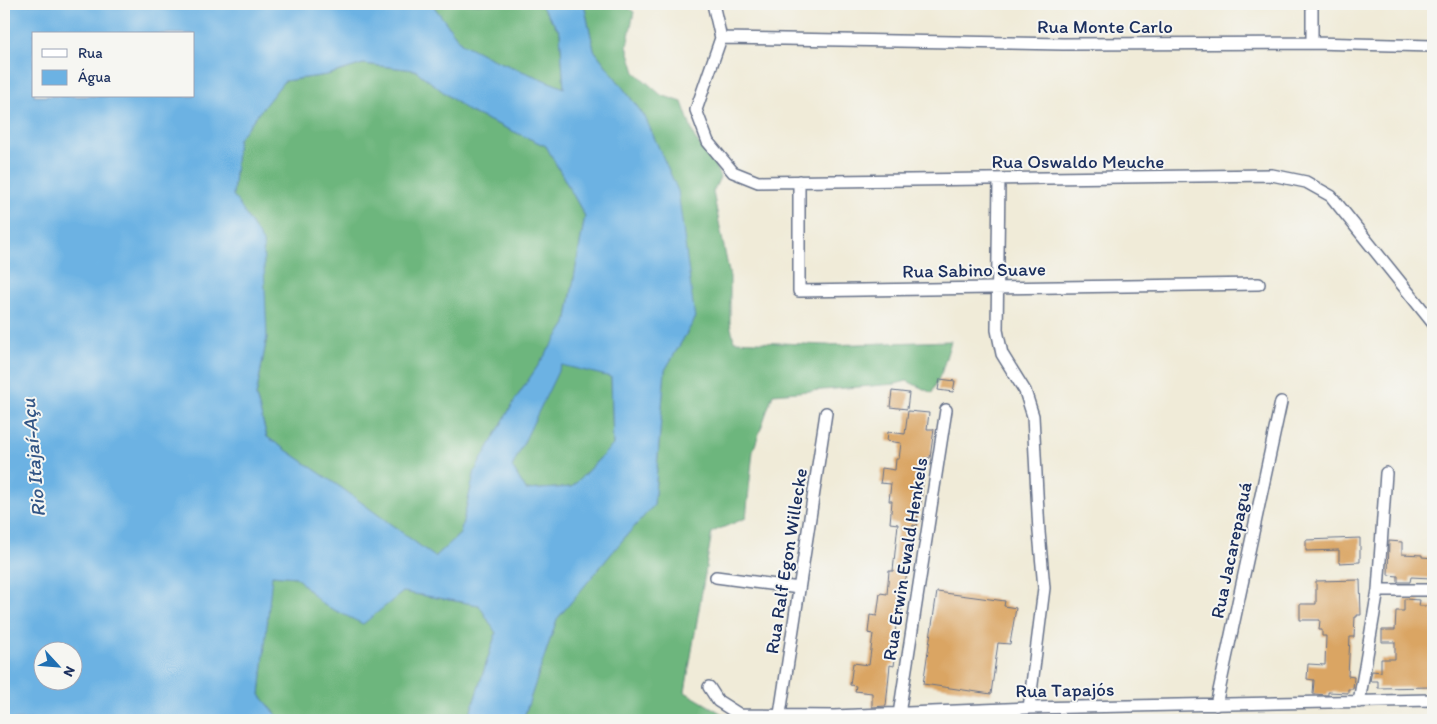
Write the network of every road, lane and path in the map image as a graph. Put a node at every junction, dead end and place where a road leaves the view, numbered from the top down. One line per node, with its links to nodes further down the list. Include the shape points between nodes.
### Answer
1 (713, 4): 3 (street)
2 (1312, 4): 4 (street)
3 (721, 38): 4 (street, Rua Monte Carlo, via 1063,44); 7 (street, Rua Oswaldo Meuche, via 696,110 708,142 734,172 758,182)
4 (1312, 43): 5 (street, Rua Monte Carlo)
5 (1433, 46)
6 (999, 179): 7 (street, Rua Oswaldo Meuche); 9 (street); 10 (street, Rua Oswaldo Meuche, via 1272,175 1306,182 1331,196)
7 (799, 181): 9 (street, Rua Sabino Suave, via 799,291)
8 (1259, 284): 9 (street, Rua Sabino Suave)
9 (998, 287): 23 (street, via 997,330 1002,354 1025,391 1033,416 1044,588)
10 (1433, 323)
11 (1281, 402): 22 (street, Rua Jacarepaguá)
12 (946, 410): 25 (street, Rua Erwin Ewald Henkels)
13 (826, 413): 16 (street, Rua Ralf Egon Willecke)
14 (1386, 473): 17 (street)
15 (716, 577): 16 (street)
16 (799, 588): 24 (street, Rua Ralf Egon Willecke)
17 (1378, 590): 18 (street); 21 (street)
18 (1433, 590)
19 (709, 687): 26 (street, Rua Tapajós, via 718,701)
20 (1433, 700): 21 (street, Rua Tapajós)
21 (1358, 702): 22 (street, Rua Tapajós)
22 (1216, 705): 23 (street, Rua Tapajós)
23 (1029, 708): 25 (street, Rua Tapajós)
24 (780, 714): 25 (street, Rua Tapajós); 26 (street, Rua Tapajós)
25 (899, 714)
26 (740, 717)

